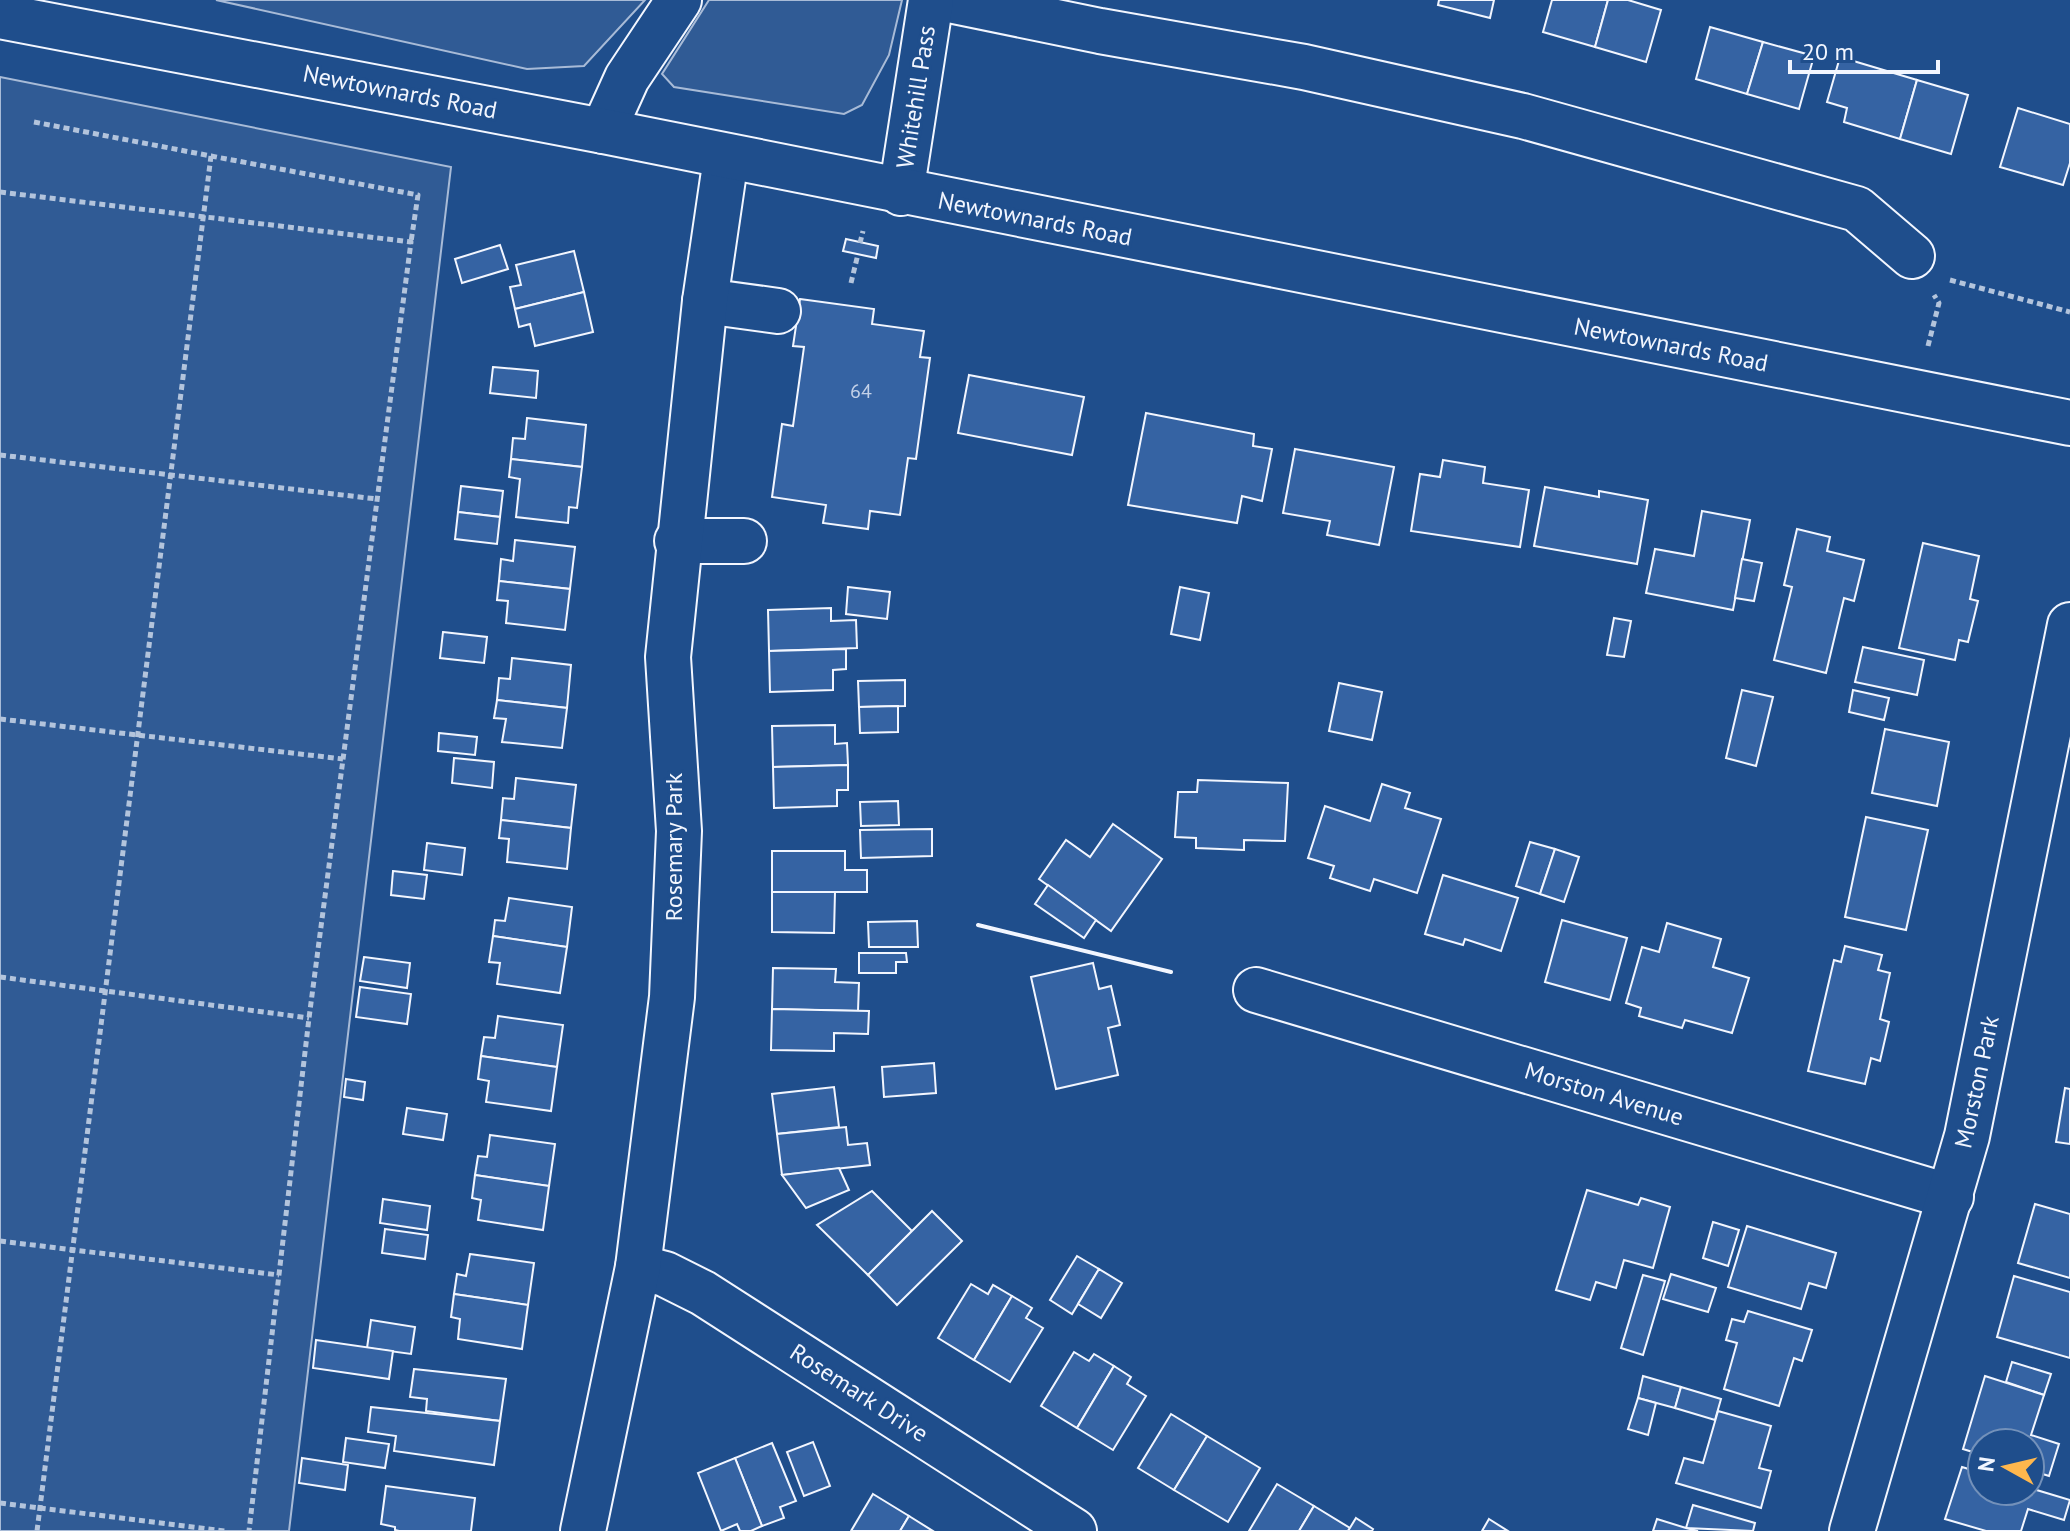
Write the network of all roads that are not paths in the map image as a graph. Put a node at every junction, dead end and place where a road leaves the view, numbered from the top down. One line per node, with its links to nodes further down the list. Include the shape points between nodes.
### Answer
1 (679, 0): 5 (street, via 627,78)
2 (931, 0): 7 (street, Whitehill Pass)
3 (949, 0): 8 (street, via 1304,67 1523,116 1857,209)
4 (0, 16): 5 (street, Newtownards Road)
5 (603, 131): 6 (street, Newtownards Road)
6 (726, 158): 7 (street, Newtownards Road); 9 (street, Rosemary Park)
7 (901, 193): 11 (street, Newtownards Road)
8 (1912, 256)
9 (705, 301): 10 (street); 12 (street, Rosemary Park)
10 (778, 311)
11 (2070, 423)
12 (677, 541): 13 (street); 17 (street, Rosemary Park, via 668,657 679,831 672,997)
13 (744, 541)
14 (2070, 625): 16 (street, Morston Park)
15 (1256, 990): 16 (street, Morston Avenue)
16 (1951, 1197): 20 (street, Morston Park)
17 (638, 1267): 18 (street, Rosemary Park); 19 (street, Rosemark Drive, via 703,1293)
18 (583, 1531)
19 (1074, 1531)
20 (1852, 1531)

